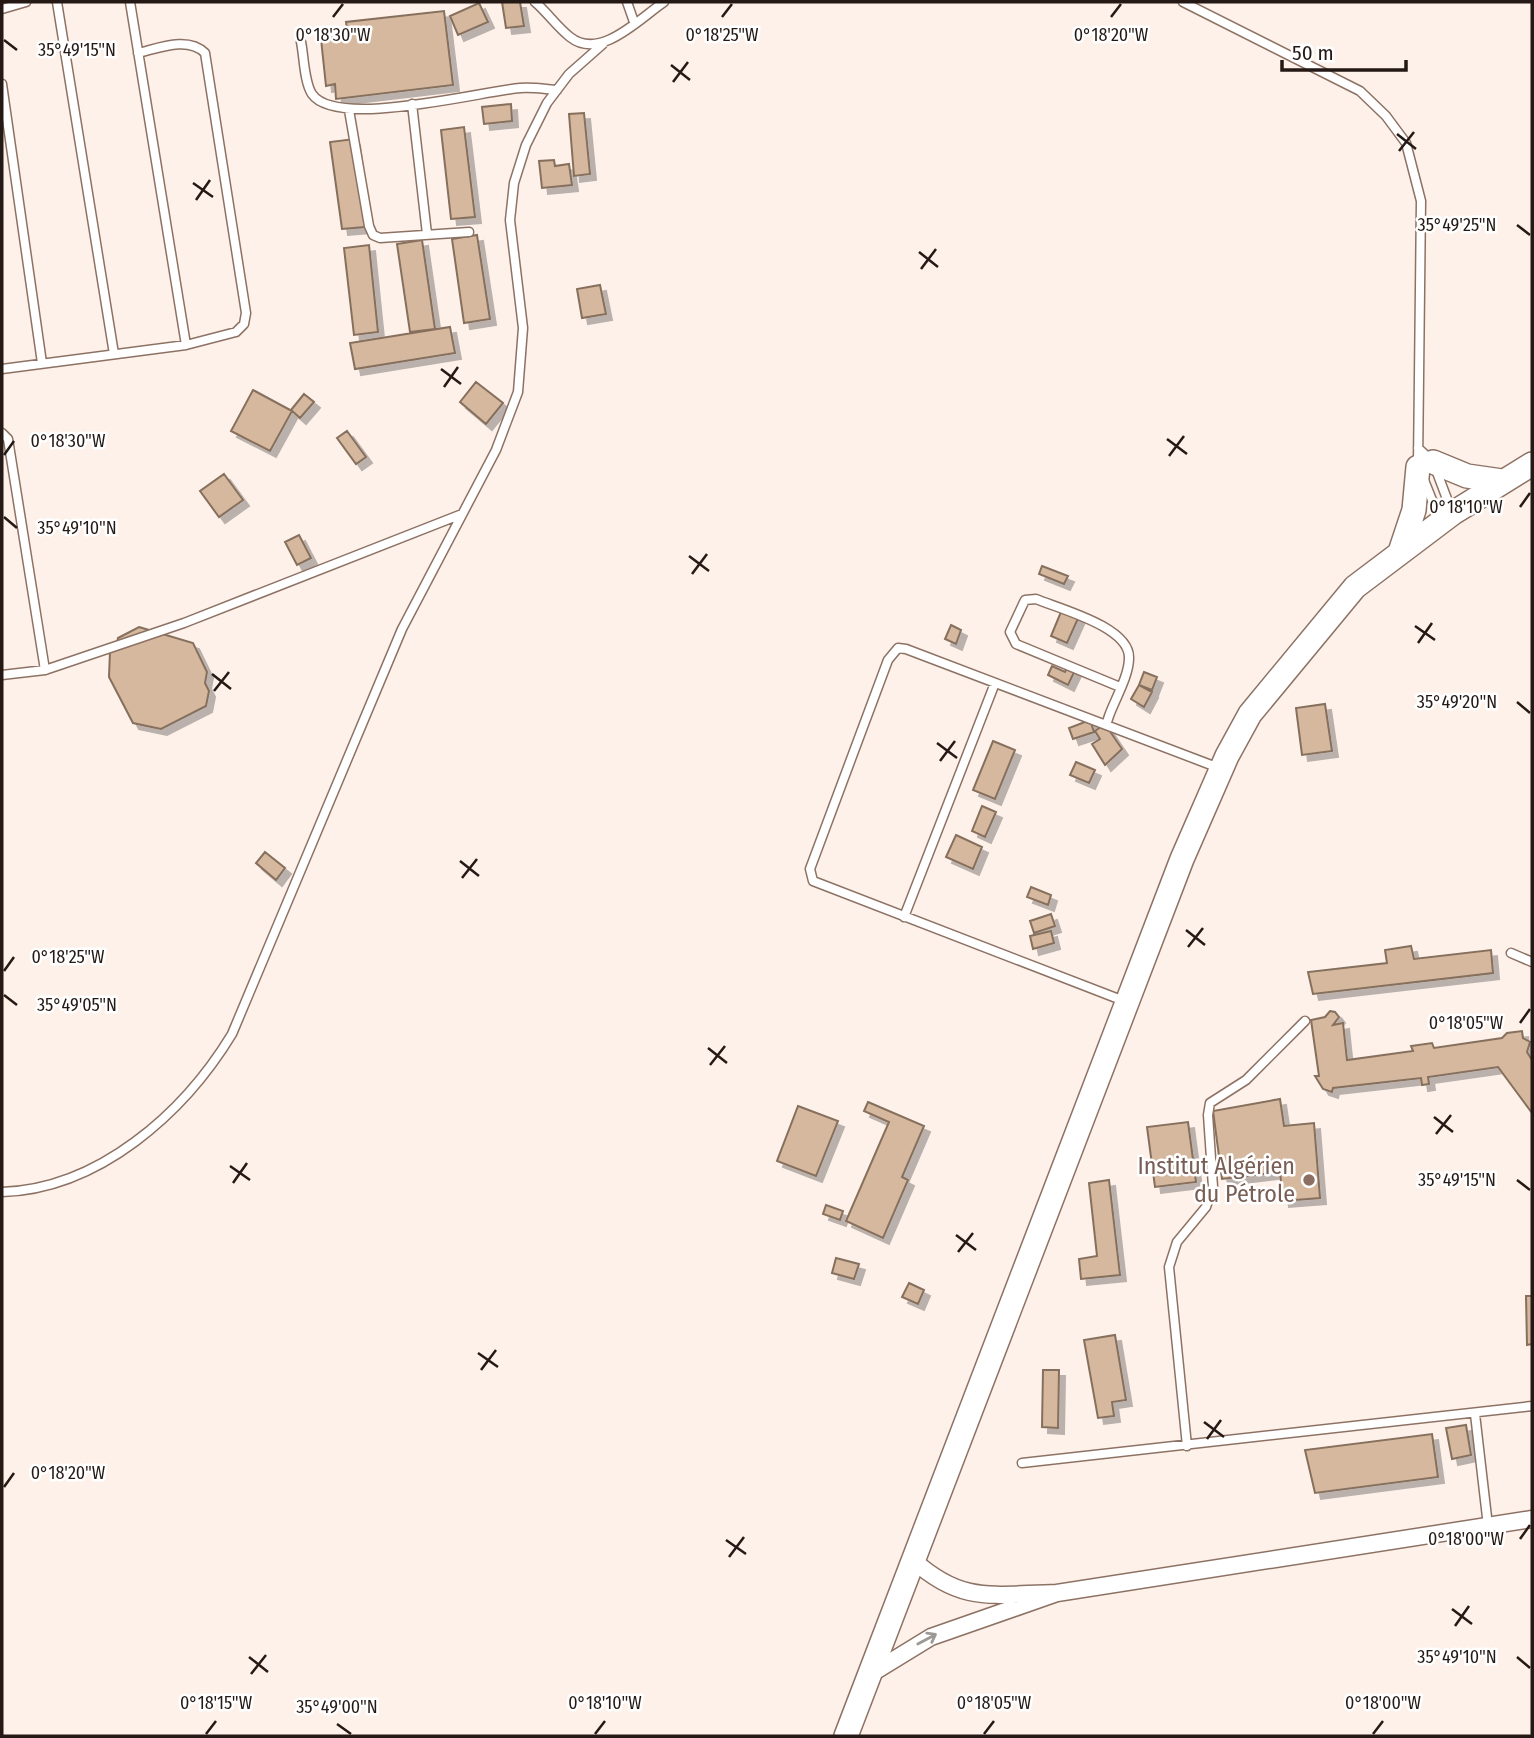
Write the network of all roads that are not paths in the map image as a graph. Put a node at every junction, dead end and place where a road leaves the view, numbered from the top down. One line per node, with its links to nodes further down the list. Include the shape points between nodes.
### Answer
1 (26, 2): 8 (lane)
2 (57, 2): 20 (lane)
3 (130, 2): 12 (lane)
4 (535, 2): 11 (lane, via 570,37 586,46)
5 (627, 2): 9 (lane)
6 (664, 2): 9 (lane)
7 (1183, 2): 24 (lane, via 1360,91 1406,143 1421,201)
8 (2, 9)
9 (635, 22): 11 (lane)
10 (301, 41): 16 (lane, via 311,93 326,106)
11 (603, 44): 14 (lane)
12 (138, 52): 19 (lane); 19 (lane, via 186,43 205,53 246,313 236,332)
13 (2, 84): 21 (lane)
14 (557, 90): 15 (lane, via 522,88); 27 (lane, via 526,145 514,183 510,220 523,328 518,392 496,450)
15 (412, 104): 16 (lane); 18 (lane)
16 (349, 110): 18 (lane, via 373,235)
17 (469, 232): 18 (lane)
18 (428, 234)
19 (186, 345): 20 (lane)
20 (114, 354): 21 (lane)
21 (42, 363): 22 (lane)
22 (2, 369)
23 (2, 433): 30 (lane, via 8,439)
24 (1423, 459): 26 (main road, via 1467,475); 28 (lane); 28 (lane); 29 (main road, via 1414,510)
25 (1532, 464): 26 (main road)
26 (1502, 481): 28 (main road)
27 (463, 513): 30 (lane, via 184,623); 41 (lane, via 402,629 232,1034 210,1070 157,1124 118,1152 49,1185)
28 (1447, 518): 29 (main road)
29 (1400, 552): 35 (main road, via 1355,587 1275,680 1250,714)
30 (45, 670): 31 (lane)
31 (2, 675)
32 (995, 683): 34 (lane); 36 (lane); 36 (lane, via 906,649 898,649 888,660 809,875 819,885)
33 (1120, 687): 33 (lane, via 1016,644 1010,632 1025,600 1036,599 1114,632 1130,660); 34 (lane)
34 (1106, 725): 35 (lane)
35 (1221, 769): 39 (main road)
36 (904, 918): 39 (lane)
37 (1511, 953): 38 (lane)
38 (1532, 962)
39 (1127, 1002): 48 (main road)
40 (1305, 1021): 44 (lane, via 1246,1080 1210,1103 1213,1187 1206,1207 1177,1242 1169,1267)
41 (2, 1192)
42 (1532, 1406): 43 (lane)
43 (1475, 1415): 44 (lane); 47 (lane)
44 (1187, 1446): 45 (lane)
45 (1022, 1463)
46 (1532, 1519): 47 (street)
47 (1488, 1526): 49 (street)
48 (913, 1560): 49 (street, via 953,1589 975,1594); 50 (main road)
49 (1057, 1593): 50 (street, one-way to 49, via 931,1637)
50 (869, 1675): 51 (main road)
51 (846, 1736)

